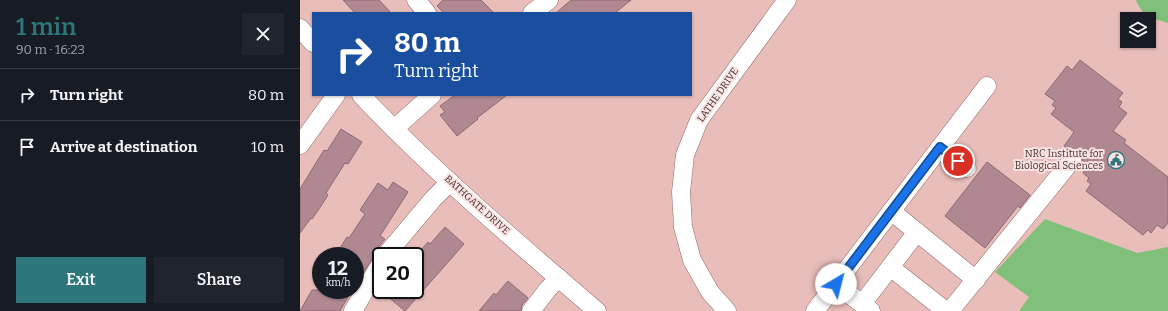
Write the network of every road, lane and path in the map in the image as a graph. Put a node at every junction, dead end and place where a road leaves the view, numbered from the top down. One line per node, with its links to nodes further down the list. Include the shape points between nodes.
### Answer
1 (416, 0): 4 (street)
2 (549, 0): 5 (street)
3 (787, 0): 30 (street, LATHE DRIVE, via 699,120 686,154 681,192 683,227 692,260 710,292)
4 (426, 12)
5 (533, 12)
6 (300, 28): 7 (street)
7 (312, 42)
8 (987, 86): 14 (street)
9 (335, 96): 13 (street)
10 (362, 96): 12 (street, BATHGATE DRIVE)
11 (431, 96): 12 (street)
12 (394, 129): 17 (street, BATHGATE DRIVE)
13 (300, 145)
14 (940, 147): 16 (street); 18 (street)
15 (1072, 160): 24 (street)
16 (967, 168)
17 (450, 182): 20 (street); 23 (street, BATHGATE DRIVE)
18 (891, 211): 19 (street); 25 (street)
19 (917, 232): 21 (street); 24 (street)
20 (393, 247)
21 (890, 267): 26 (street); 32 (street)
22 (372, 278): 27 (street)
23 (559, 278): 28 (street); 29 (street, BATHGATE DRIVE)
24 (976, 280): 33 (street)
25 (836, 284): 26 (street); 31 (street)
26 (867, 307)
27 (353, 311)
28 (531, 311)
29 (597, 311)
30 (728, 311)
31 (815, 311)
32 (946, 311)
33 (950, 311)

